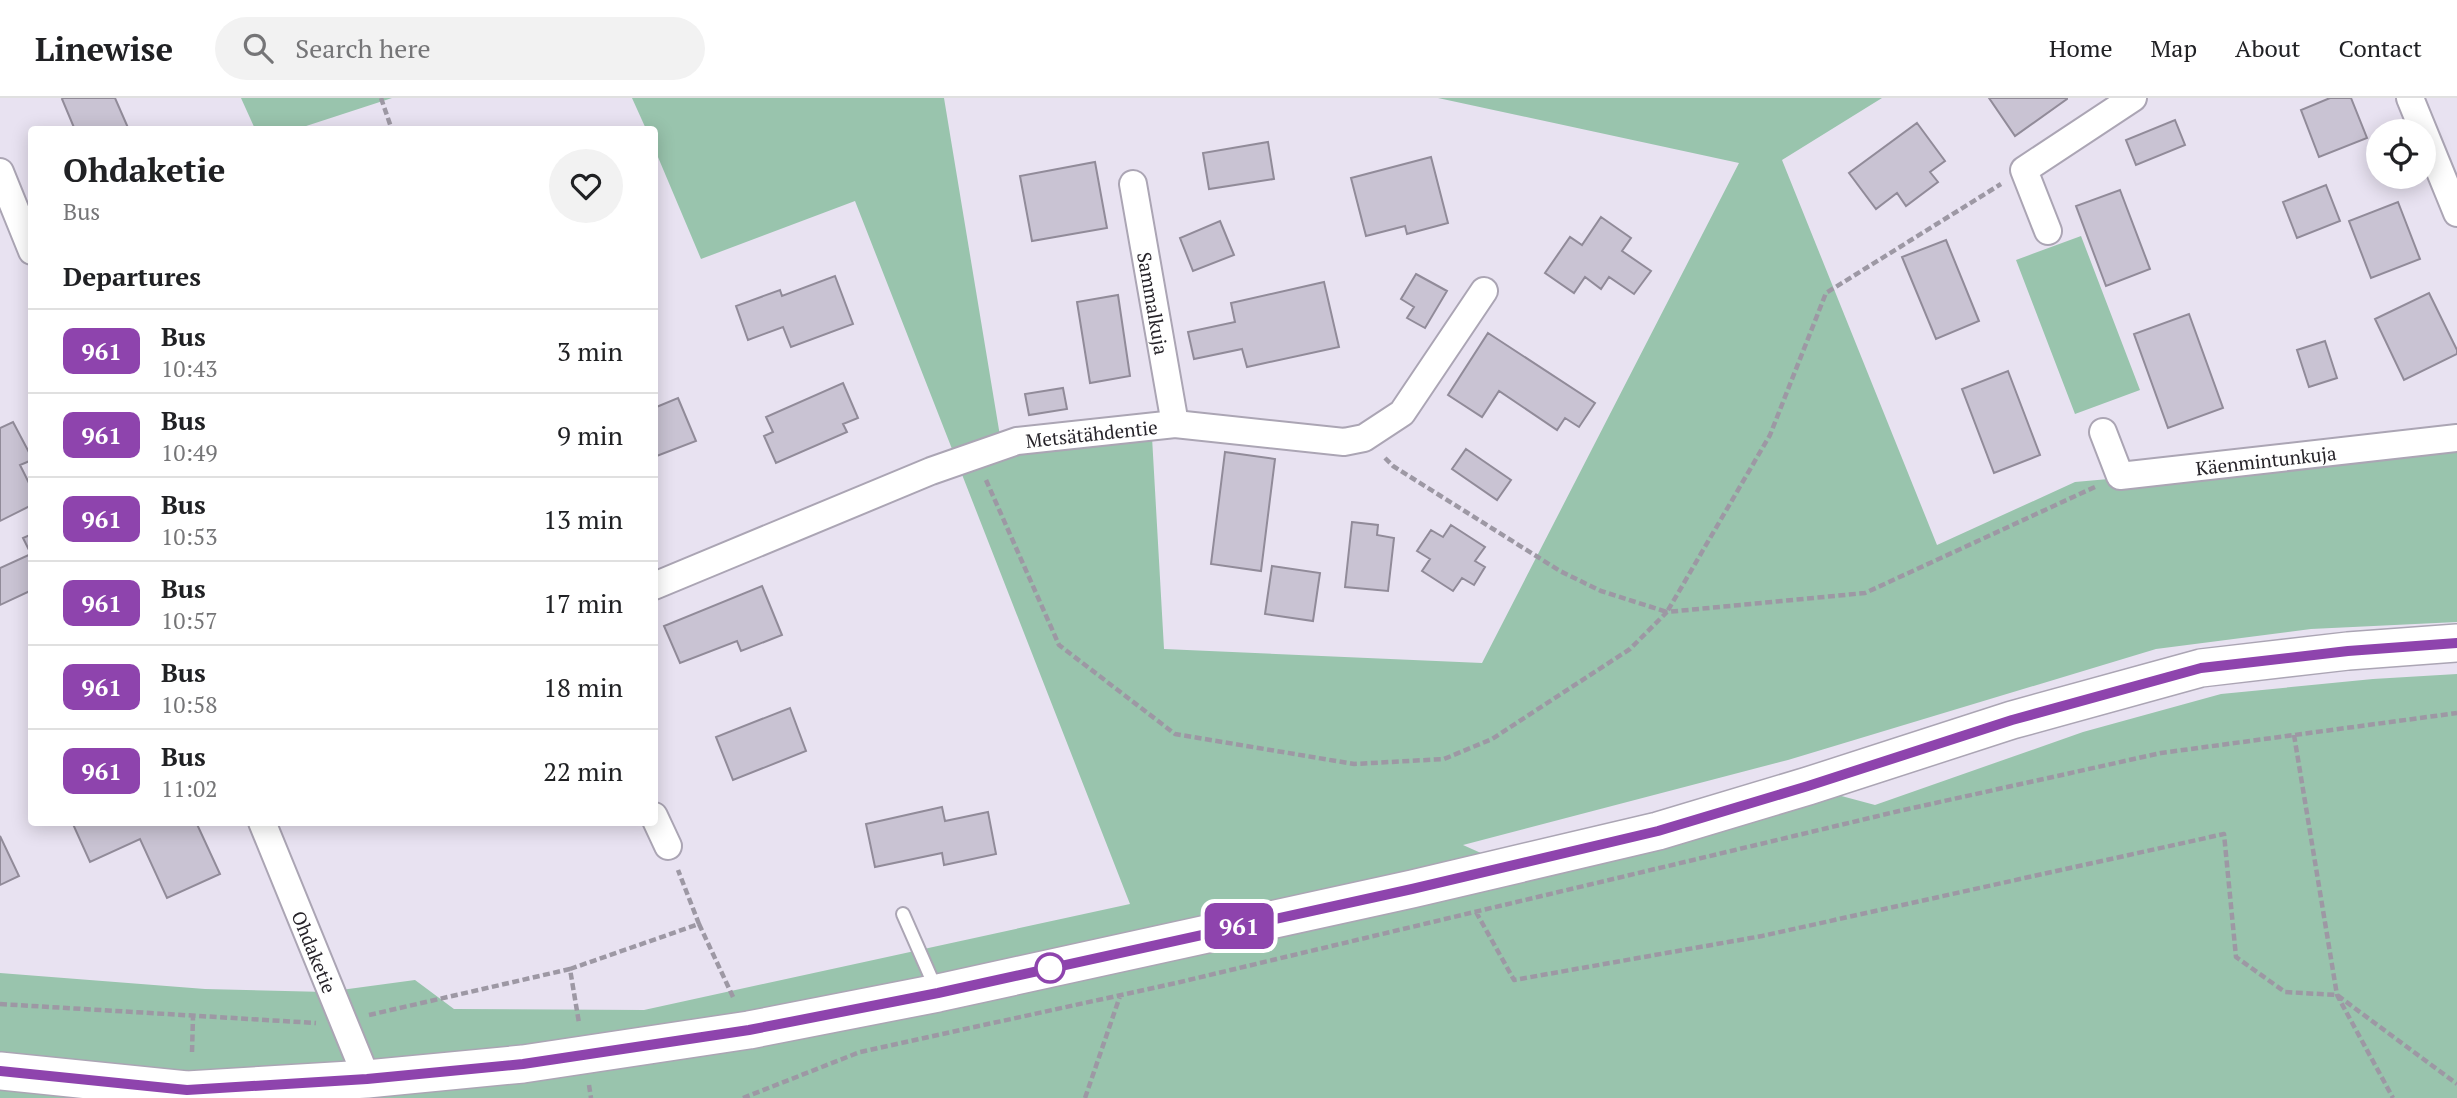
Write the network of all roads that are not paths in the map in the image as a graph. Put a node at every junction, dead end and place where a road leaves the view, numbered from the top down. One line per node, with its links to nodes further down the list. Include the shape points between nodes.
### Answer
1 (2133, 98): 6 (street, via 2024,170)
2 (2410, 98): 5 (street)
3 (0, 172): 7 (street)
4 (1133, 184): 9 (street, Sammalkuja)
5 (2457, 213)
6 (2048, 231)
7 (28, 241)
8 (1484, 292): 9 (street, Metsätähdentie, via 1402,412 1364,438 1344,442)
9 (1175, 424): 12 (street, Metsätähdentie, via 1017,441)
10 (2103, 432): 11 (street, Käenmintunkuja, via 2120,476)
11 (2457, 438)
12 (658, 584)
13 (2457, 643): 18 (main road, via 2201,668 2012,720 1658,831)
14 (658, 825): 16 (street)
15 (264, 826): 20 (street, Ohdaketie)
16 (668, 846)
17 (903, 914): 18 (lane)
18 (938, 993): 20 (main road, via 749,1030 523,1064)
19 (0, 1071): 20 (main road, via 187,1090)
20 (367, 1079)

